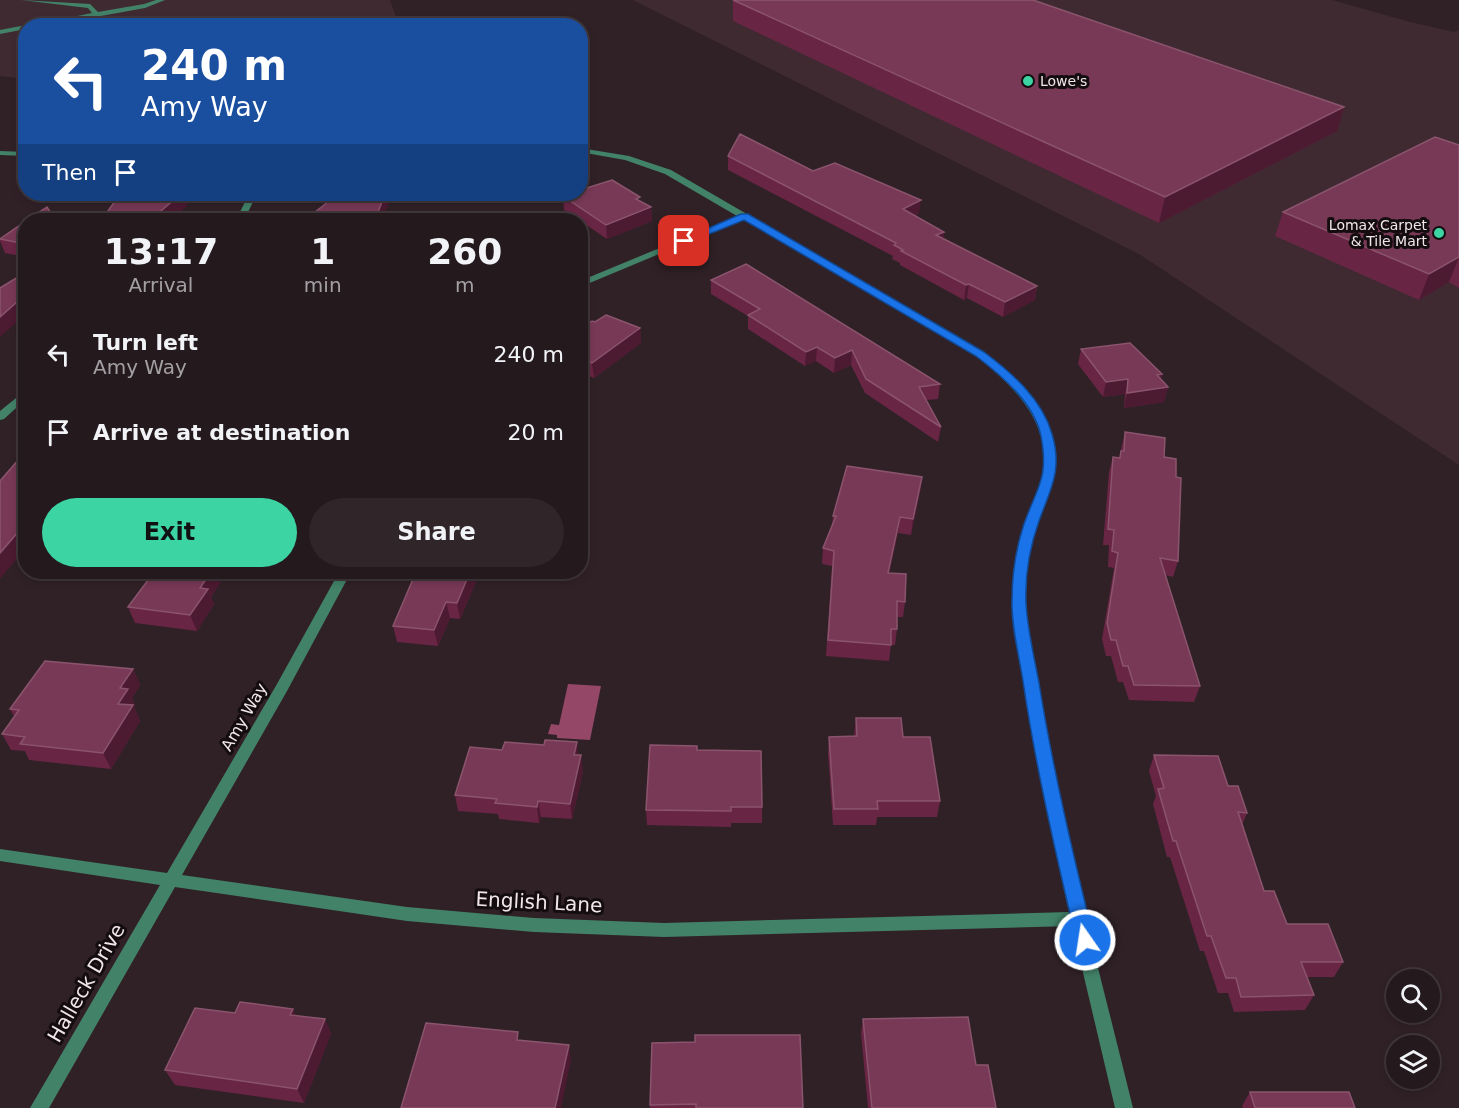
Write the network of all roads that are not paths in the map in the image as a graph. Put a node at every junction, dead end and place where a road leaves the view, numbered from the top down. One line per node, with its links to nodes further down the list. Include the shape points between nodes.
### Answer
1 (24, 0): 3 (street, via 90,6)
2 (162, 0): 3 (street)
3 (96, 14): 4 (street)
4 (75, 18)
5 (18, 29): 6 (street)
6 (0, 32)
7 (588, 151): 10 (street, via 626,158 668,172)
8 (0, 153): 9 (street)
9 (18, 154)
10 (744, 216): 11 (street); 17 (street, via 980,354 1005,373 1032,404 1046,433 1051,458 1048,484 1029,534 1018,602 1044,764)
11 (588, 281)
12 (18, 400): 13 (street)
13 (0, 417)
14 (341, 579): 16 (street, Amy Way)
15 (0, 855): 16 (street, English Lane)
16 (170, 879): 17 (street, English Lane, via 406,914 534,925 664,930); 18 (street, Halleck Drive)
17 (1080, 919): 19 (street)
18 (39, 1108)
19 (1124, 1108)

